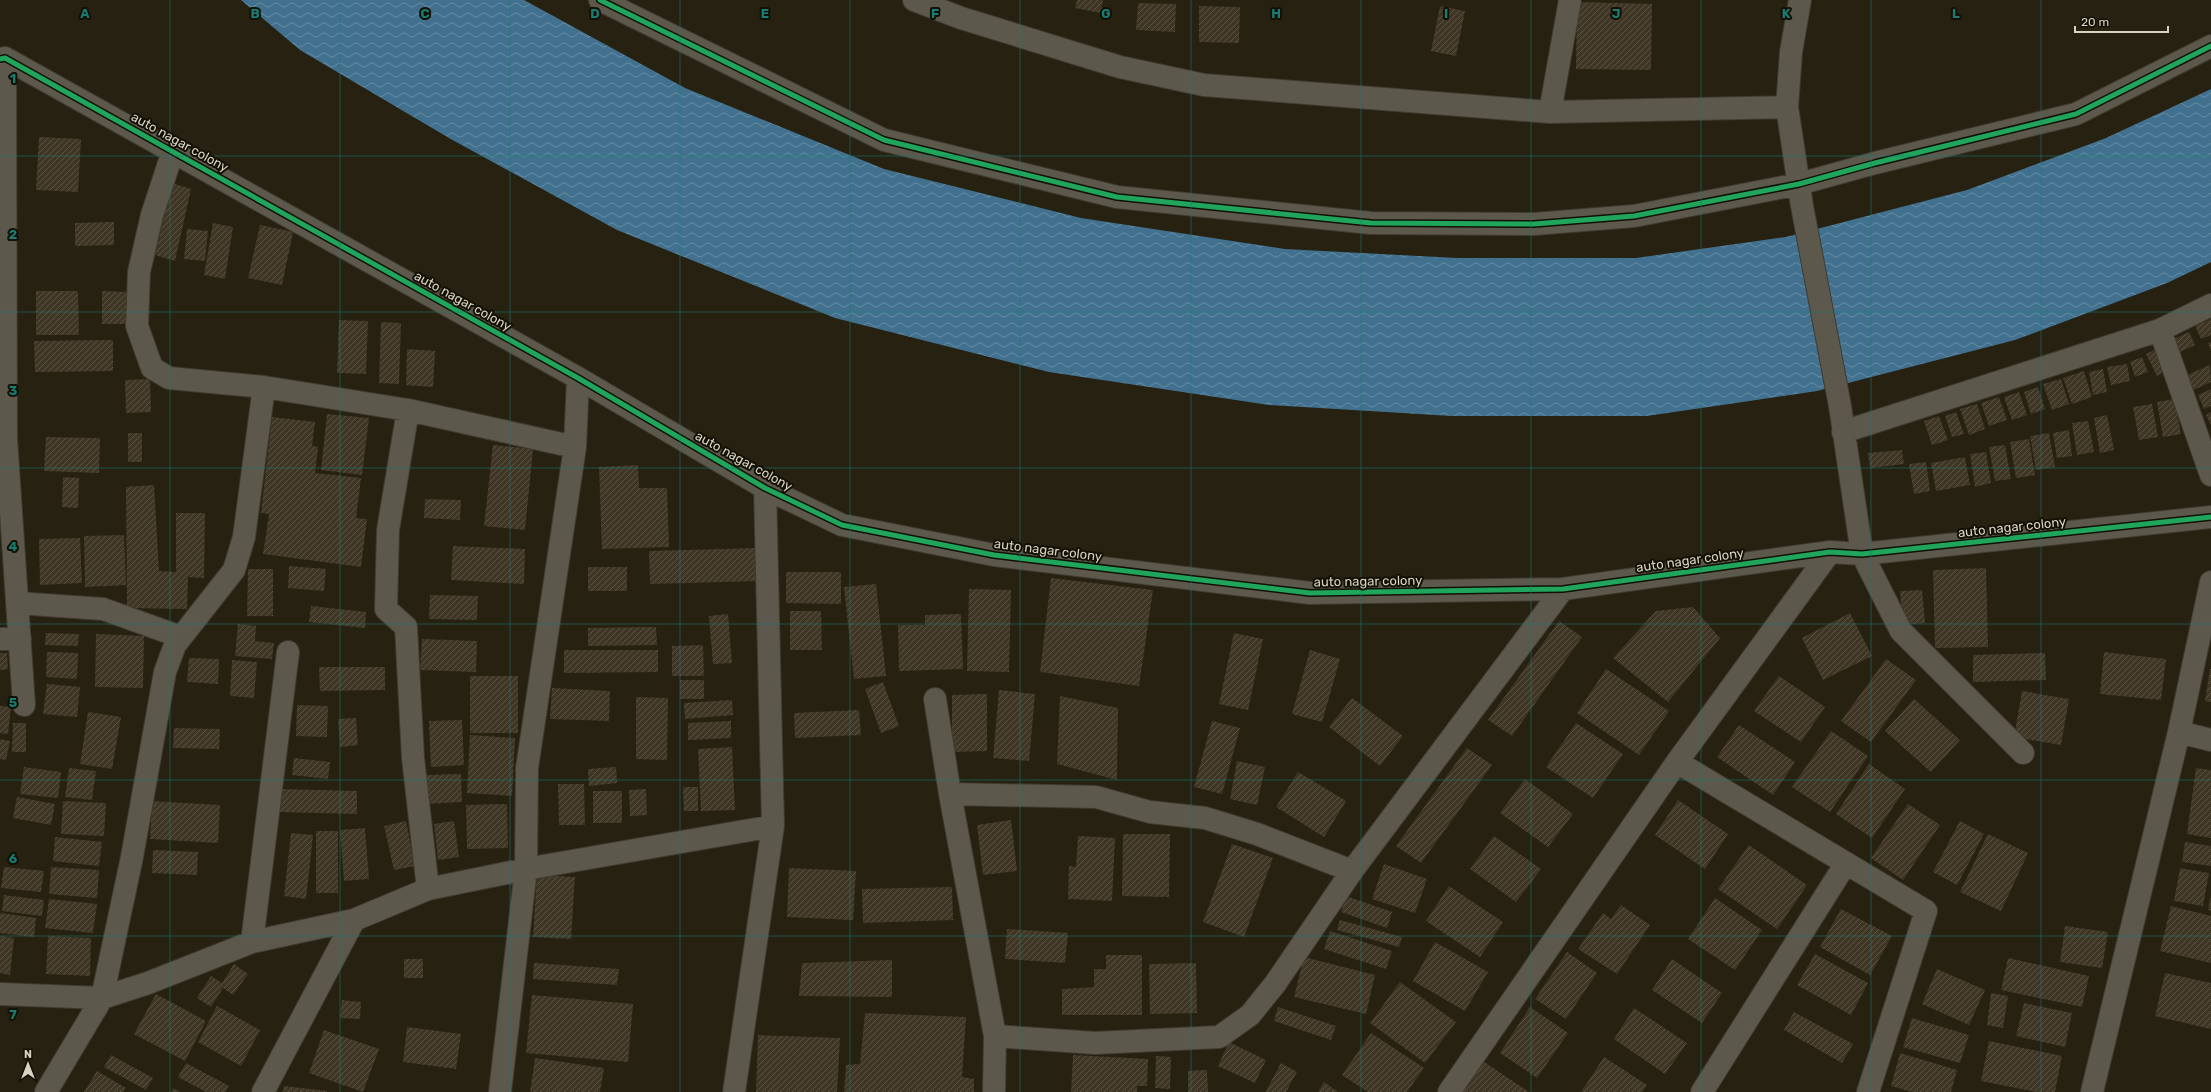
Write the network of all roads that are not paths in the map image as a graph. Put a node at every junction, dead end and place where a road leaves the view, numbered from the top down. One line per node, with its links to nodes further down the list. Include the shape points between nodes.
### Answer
1 (600, 0): 10 (street, via 884,140 1117,197 1371,223 1534,224 1634,216)
2 (914, 0): 8 (street, via 962,18 1120,67 1204,85)
3 (1570, 0): 8 (street)
4 (1800, 0): 7 (street, via 1791,52)
5 (2211, 46): 10 (street, via 2076,114)
6 (2, 58): 9 (street, auto nagar colony); 11 (street)
7 (1787, 107): 8 (street); 10 (street)
8 (1550, 112)
9 (174, 150): 14 (street, auto nagar colony); 15 (street, via 152,215 139,272 137,326 145,354 152,368 169,378)
10 (1799, 184): 17 (street)
11 (3, 266): 18 (street)
12 (2211, 305): 13 (street)
13 (2160, 330): 17 (street); 20 (street)
14 (578, 378): 19 (street); 21 (street, auto nagar colony)
15 (264, 387): 16 (street); 28 (street, via 244,537 234,570)
16 (408, 410): 19 (street); 42 (street, via 388,530 386,609 406,627 413,758)
17 (1843, 432): 24 (street)
18 (3, 438): 27 (street)
19 (575, 448): 40 (street, via 527,768)
20 (2211, 475)
21 (765, 488): 26 (street, auto nagar colony, via 842,524 994,555 1310,593); 38 (street)
22 (2211, 517): 24 (street, auto nagar colony)
23 (1830, 552): 24 (street, auto nagar colony); 26 (street, auto nagar colony); 36 (street)
24 (1862, 554): 35 (street, via 1901,631)
25 (2211, 582): 33 (street)
26 (1563, 589): 41 (street)
27 (17, 603): 28 (street, via 103,609); 29 (street)
28 (181, 637): 46 (street, via 175,645 165,672 132,857)
29 (10, 639): 32 (street)
30 (288, 652): 44 (street)
31 (935, 699): 37 (street)
32 (24, 705)
33 (2179, 732): 34 (street); 56 (street)
34 (2211, 740)
35 (2023, 753)
36 (1677, 762): 39 (street); 53 (street)
37 (950, 794): 41 (street, via 1096,797 1150,812 1205,818 1257,834); 47 (street)
38 (773, 826): 40 (street); 51 (street)
39 (1846, 863): 54 (street); 55 (street, via 1926,911)
40 (526, 869): 42 (street); 50 (street)
41 (1352, 871): 47 (street, via 1275,984 1250,1015 1219,1037 1095,1043)
42 (428, 889): 43 (street)
43 (354, 920): 44 (street); 49 (street)
44 (252, 942): 46 (street, via 148,983)
45 (0, 994): 46 (street)
46 (102, 998): 48 (street)
47 (995, 1036): 52 (street)
48 (46, 1092)
49 (263, 1092)
50 (500, 1092)
51 (734, 1092)
52 (994, 1092)
53 (1449, 1092)
54 (1702, 1092)
55 (1868, 1092)
56 (2092, 1092)

